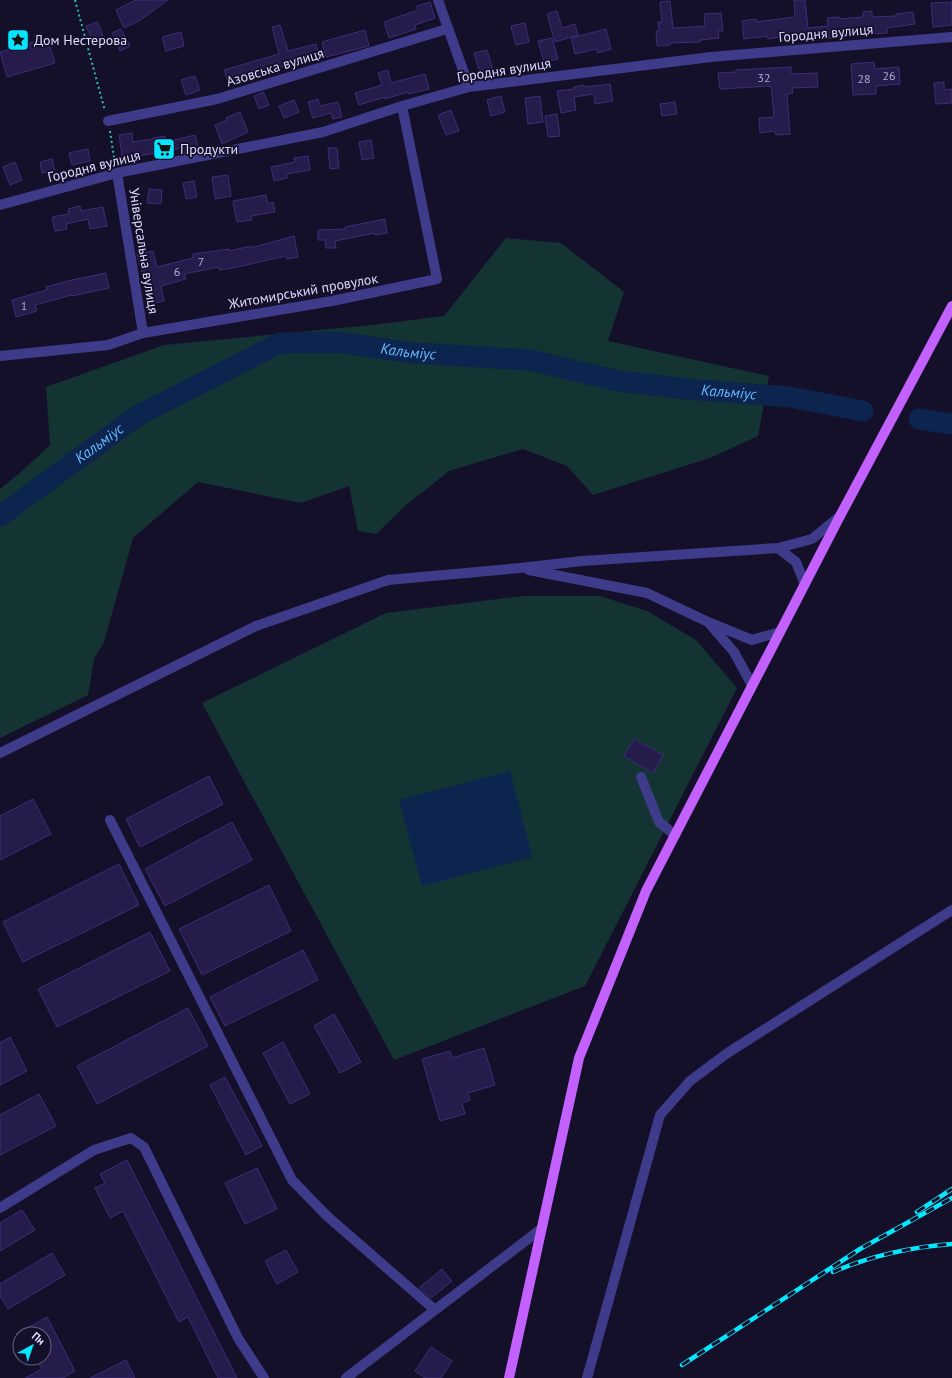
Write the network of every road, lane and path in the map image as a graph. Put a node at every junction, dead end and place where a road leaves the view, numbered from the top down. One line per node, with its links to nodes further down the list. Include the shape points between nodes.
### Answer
1 (75, 0): 7 (path)
2 (438, 0): 3 (street)
3 (447, 29): 5 (street); 7 (street, Азовська вулиця, via 217,99)
4 (952, 38): 5 (street, Городня вулиця, via 711,57)
5 (468, 87): 6 (street, Городня вулиця)
6 (402, 106): 8 (street, Городня вулиця, via 323,132); 11 (street, Житомирський провулок, via 437,279 332,302)
7 (108, 122): 8 (path)
8 (117, 173): 9 (street, Городня вулиця); 11 (street, Універсальна вулиця)
9 (0, 205)
10 (952, 306): 13 (main road)
11 (143, 333): 12 (street, Житомирський провулок, via 108,345)
12 (0, 356)
13 (840, 516): 14 (street, via 812,539); 16 (main road)
14 (778, 548): 15 (street, via 582,561); 16 (street, via 796,562)
15 (520, 568): 17 (street, via 647,593); 20 (street, via 388,580 278,618 256,626)
16 (804, 584): 18 (main road)
17 (708, 622): 18 (street, via 752,640); 19 (street, via 734,652)
18 (780, 632): 19 (main road)
19 (752, 685): 23 (main road)
20 (0, 753)
21 (641, 777): 23 (street, via 659,822)
22 (110, 820): 27 (street, via 292,1180 327,1216)
23 (675, 835): 26 (main road, via 646,891 579,1058)
24 (952, 910): 31 (street, via 726,1054 690,1081 660,1115)
25 (0, 1208): 28 (street, via 94,1150 131,1138 144,1147 238,1338)
26 (541, 1229): 27 (street); 30 (main road)
27 (435, 1310): 29 (street)
28 (264, 1378)
29 (346, 1378)
30 (509, 1378)
31 (587, 1378)

